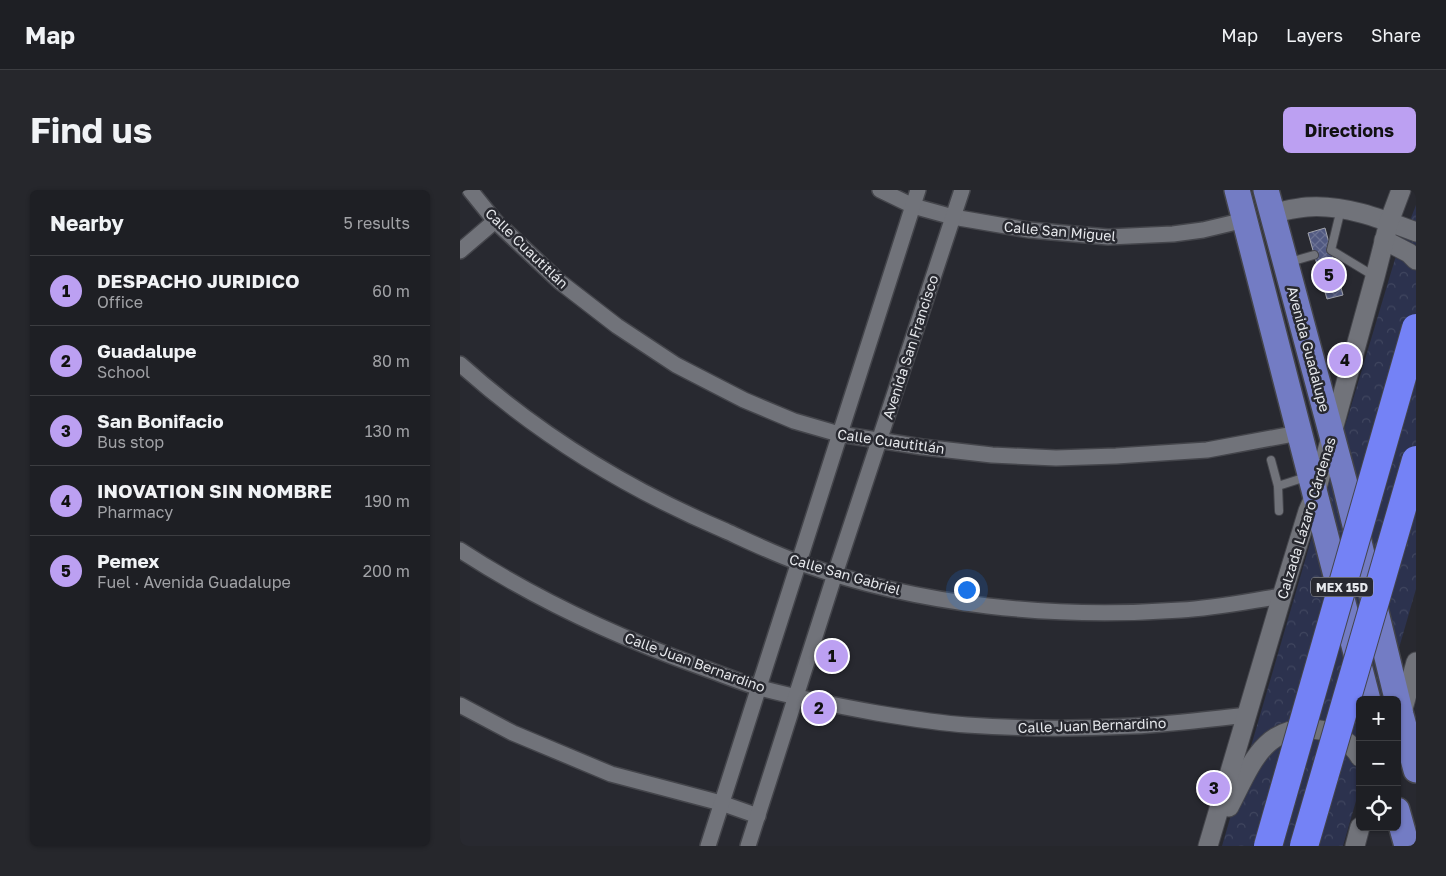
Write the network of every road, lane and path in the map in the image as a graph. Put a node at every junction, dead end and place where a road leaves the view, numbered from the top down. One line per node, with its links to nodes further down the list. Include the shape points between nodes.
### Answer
1 (470, 190): 12 (street, Calle Cuautitlán)
2 (880, 190): 8 (street, Calle San Miguel)
3 (918, 190): 8 (street)
4 (962, 190): 10 (street, Avenida San Francisco)
5 (1237, 190): 11 (main road)
6 (1401, 190): 13 (street, Calzada Lázaro Cárdenas)
7 (1269, 202): 9 (street); 19 (main road, Avenida Guadalupe)
8 (913, 206): 10 (street, Calle San Miguel); 24 (street)
9 (1341, 209): 13 (street); 20 (lane, via 1330,250)
10 (952, 217): 11 (street, Calle San Miguel, via 1028,230 1108,237 1173,234); 26 (street, Avenida San Francisco)
11 (1244, 220): 23 (main road)
12 (495, 221): 16 (street); 24 (street, Calle Cuautitlán, via 560,282 617,326 676,365 744,400 794,421)
13 (1389, 222): 14 (street); 15 (street, Calzada Lázaro Cárdenas)
14 (1416, 232)
15 (1384, 240): 18 (street); 20 (street, Calzada Lázaro Cárdenas)
16 (460, 251)
17 (1314, 254): 19 (lane)
18 (1416, 260)
19 (1286, 263): 25 (main road, Avenida Guadalupe)
20 (1375, 277): 25 (street, Calzada Lázaro Cárdenas)
21 (1416, 328): 53 (highway, MEX 15D, bridge)
22 (460, 364): 33 (street, Calle San Gabriel, via 533,424 583,458 690,516)
23 (1299, 433): 26 (street, Calle Cuautitlán, via 1207,450 1056,458 992,454); 30 (main road)
24 (839, 434): 26 (street, Calle Cuautitlán); 33 (street)
25 (1332, 434): 30 (street, Calzada Lázaro Cárdenas); 41 (main road, Avenida Guadalupe)
26 (880, 440): 34 (street, Avenida San Francisco)
27 (1270, 460): 29 (lane)
28 (1416, 460): 54 (highway, MEX 15D, bridge)
29 (1278, 486): 30 (lane); 31 (lane)
30 (1313, 486): 35 (street, Calzada Lázaro Cárdenas); 39 (main road)
31 (1279, 511)
32 (460, 550): 37 (street, Calle Juan Bernardino, via 543,598 600,626 657,651)
33 (798, 562): 34 (street, Calle San Gabriel); 37 (street)
34 (835, 574): 35 (street, Calle San Gabriel, via 945,599 1062,612 1182,610); 38 (street, Avenida San Francisco)
35 (1282, 596): 42 (street, Calzada Lázaro Cárdenas)
36 (1416, 662): 41 (street)
37 (759, 688): 38 (street, Calle Juan Bernardino); 45 (street)
38 (796, 696): 42 (street, Calle Juan Bernardino, via 909,718 1012,727 1134,726); 46 (street, Avenida San Francisco)
39 (1367, 696)
40 (460, 705): 45 (street, via 513,733 611,774)
41 (1405, 711): 44 (main road, Avenida Guadalupe)
42 (1248, 715): 50 (street, Calzada Lázaro Cárdenas)
43 (1356, 753): 50 (street, via 1344,740 1328,731 1307,728 1287,731 1275,737 1261,749)
44 (1416, 770)
45 (722, 802): 46 (street); 51 (street)
46 (758, 816): 52 (street, Avenida San Francisco)
47 (1401, 824): 57 (main road)
48 (1359, 831): 55 (street)
49 (1369, 831): 56 (street)
50 (1207, 845)
51 (708, 846)
52 (748, 846)
53 (1268, 846)
54 (1304, 846)
55 (1355, 846)
56 (1365, 846)
57 (1407, 846)

